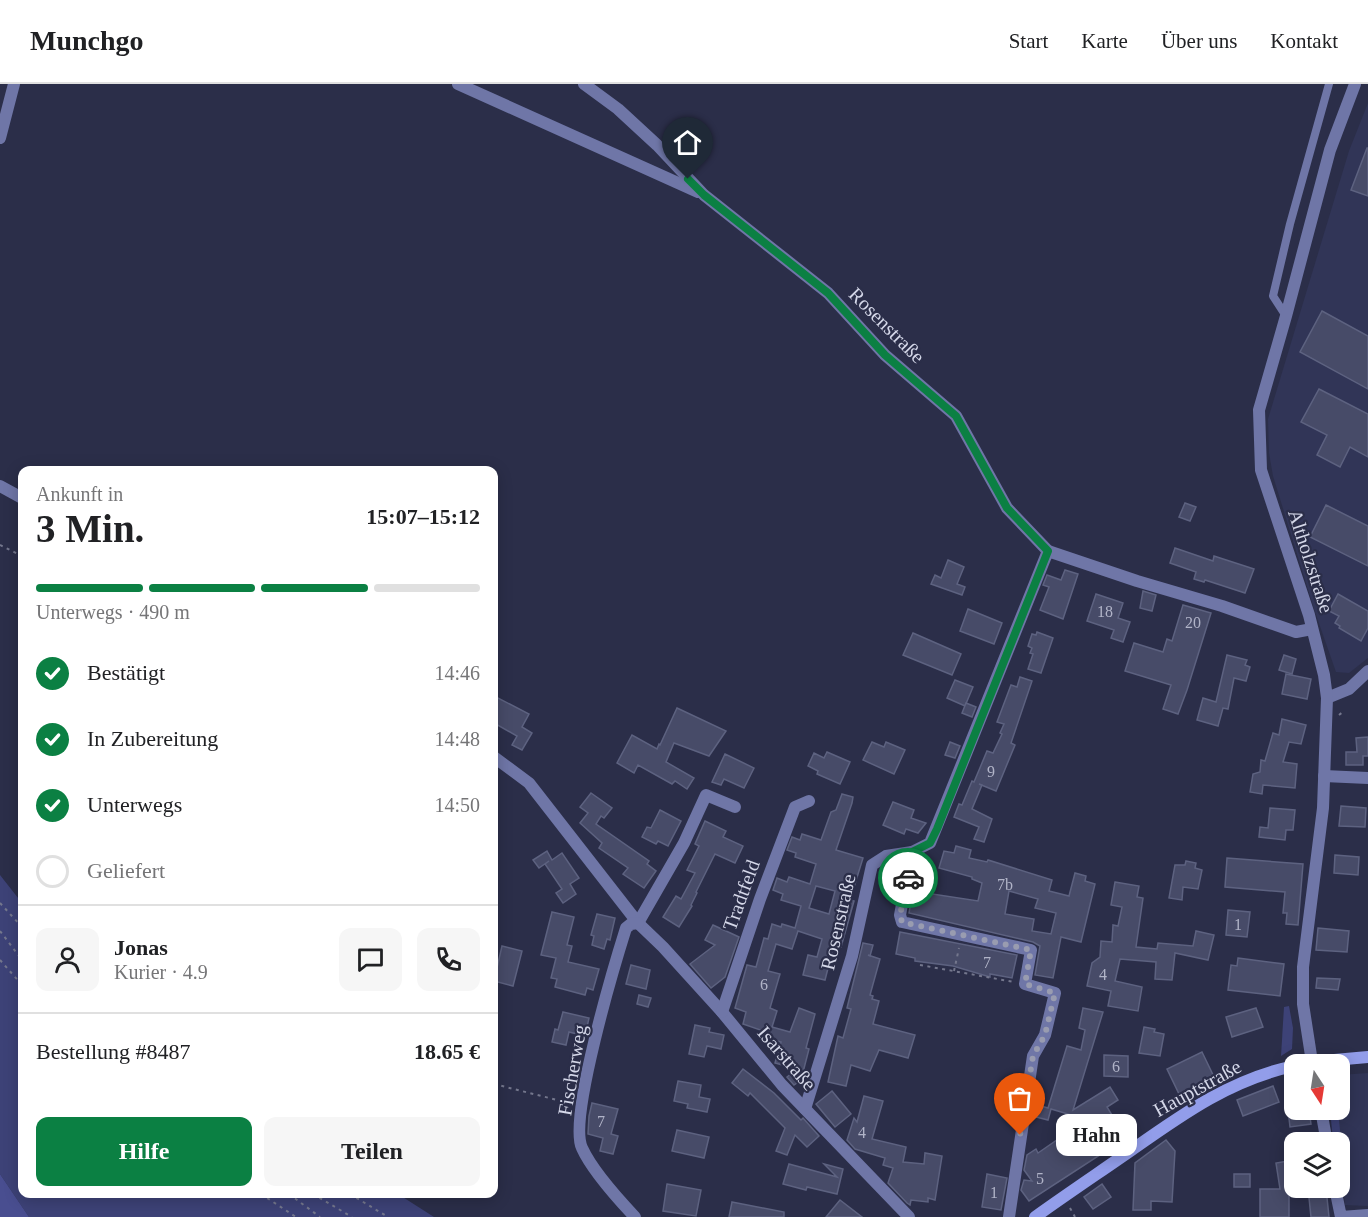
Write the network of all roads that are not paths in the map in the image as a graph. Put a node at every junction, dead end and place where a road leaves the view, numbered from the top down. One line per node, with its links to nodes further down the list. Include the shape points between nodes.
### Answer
1 (14, 84): 6 (street)
2 (458, 84): 7 (street)
3 (584, 84): 7 (street, Rosenstraße, via 618,109)
4 (1329, 84): 8 (lane, via 1273,296)
5 (1354, 84): 8 (street, Altholzstraße, via 1330,150)
6 (0, 138)
7 (704, 195): 11 (street, Rosenstraße, via 828,293 885,355 956,416 1007,508)
8 (1286, 316): 12 (street, Altholzstraße, via 1259,410 1260,470)
9 (0, 486): 10 (street)
10 (18, 496)
11 (1048, 551): 12 (street, Rosenstraße, via 1296,632); 20 (street, Rosenstraße, via 937,829 930,843)
12 (1312, 629): 14 (street, Altholzstraße)
13 (1368, 671): 14 (street, via 1349,689)
14 (1327, 698): 16 (street, Altholzstraße)
15 (498, 760): 21 (street, Isarstraße, via 529,783)
16 (1324, 776): 17 (street); 23 (street, Altholzstraße, via 1303,967 1303,1004)
17 (1368, 778)
18 (809, 801): 22 (street, Tradtfeld, via 795,807)
19 (735, 807): 21 (street, via 706,795 684,843)
20 (912, 852): 27 (street, Rosenstraße, via 886,856 872,865 852,956); 32 (street, via 902,922 1031,950 1025,984 1055,993 1045,1035 1033,1056)
21 (638, 923): 22 (street, Isarstraße); 30 (street, Fischerweg, via 626,928 610,977 581,1106 581,1146)
22 (722, 1012): 27 (street, Isarstraße)
23 (1311, 1054)
24 (1368, 1057): 25 (main road, Hauptstraße)
25 (1350, 1059)
26 (1284, 1067): 33 (main road, Hauptstraße, via 1228,1088 1183,1115)
27 (805, 1109): 31 (street, Isarstraße)
28 (1337, 1198): 34 (street)
29 (1368, 1215): 34 (street)
30 (635, 1217)
31 (909, 1217)
32 (1009, 1217)
33 (1035, 1217)
34 (1341, 1217)

